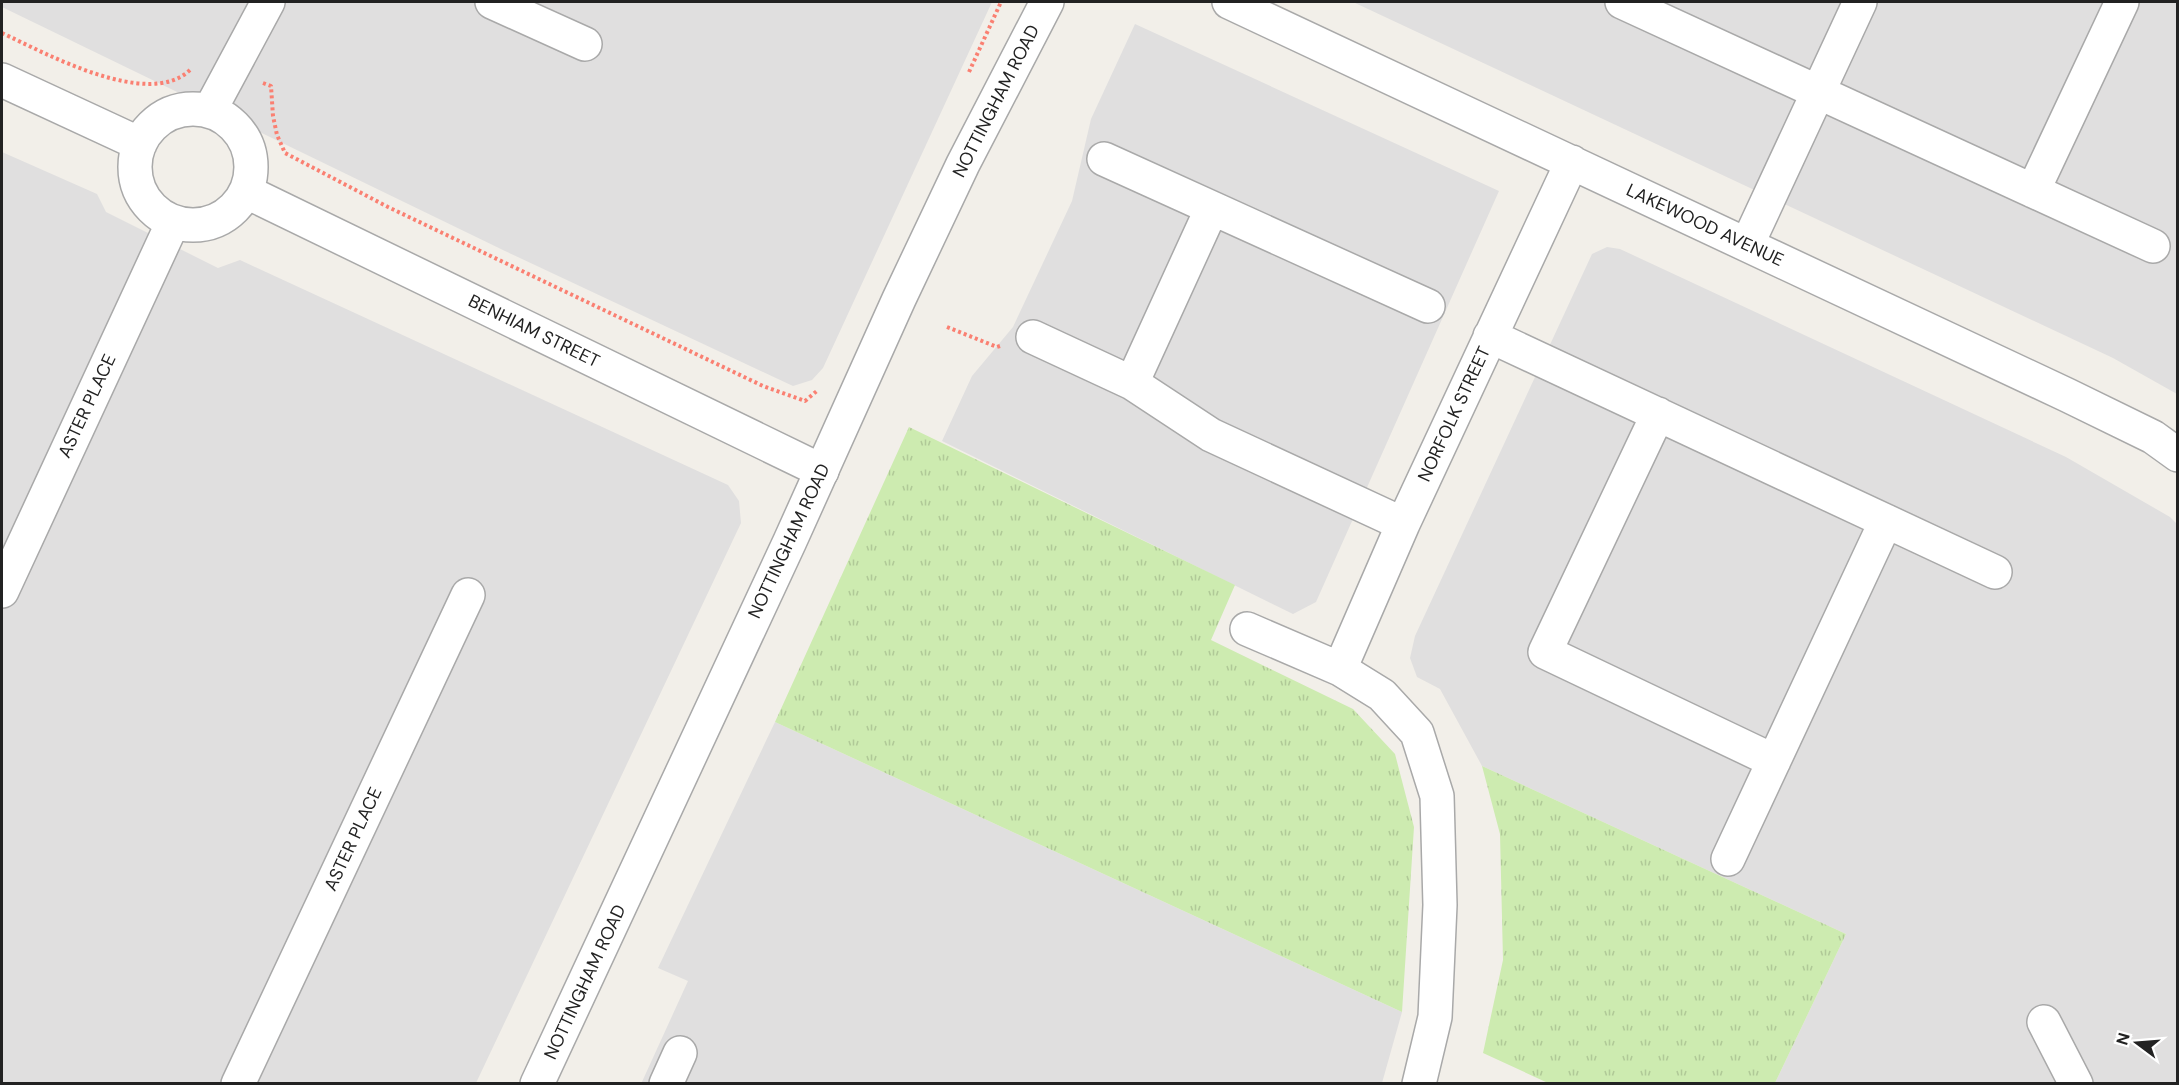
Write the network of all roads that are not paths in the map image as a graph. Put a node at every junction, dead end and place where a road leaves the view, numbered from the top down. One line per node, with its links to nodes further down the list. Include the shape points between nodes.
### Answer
1 (268, 2): 11 (street)
2 (492, 2): 8 (street)
3 (1047, 2): 27 (street, NOTTINGHAM ROAD, via 963,164)
4 (1228, 2): 14 (street, LAKEWOOD AVENUE)
5 (1622, 2): 10 (street)
6 (1860, 2): 10 (street)
7 (2122, 2): 15 (street)
8 (585, 44)
9 (2, 80): 12 (street)
10 (1818, 92): 15 (street); 19 (street)
11 (210, 110): 12 (street, via 176,110 149,129); 16 (street, via 228,119 242,134 250,152 252,173)
12 (140, 144): 18 (street, via 135,175 140,190 159,215)
13 (1104, 159): 17 (street)
14 (1572, 162): 19 (street, LAKEWOOD AVENUE); 22 (street, NORFOLK STREET)
15 (2033, 191): 20 (street)
16 (246, 192): 18 (street, via 224,218 190,226); 27 (street, BENHIAM STREET)
17 (1212, 208): 21 (street); 24 (street)
18 (173, 222): 31 (street, ASTER PLACE)
19 (1747, 245): 26 (street, LAKEWOOD AVENUE, via 2153,437)
20 (2153, 246)
21 (1428, 306)
22 (1490, 336): 25 (street); 29 (street, NORFOLK STREET)
23 (1033, 337): 24 (street)
24 (1132, 383): 29 (street, via 1211,435)
25 (1658, 414): 28 (street); 35 (street, via 1545,652)
26 (2178, 455)
27 (822, 471): 40 (street, NOTTINGHAM ROAD)
28 (1886, 521): 30 (street); 35 (street)
29 (1402, 524): 34 (street, NORFOLK STREET)
30 (1995, 572)
31 (5, 573)
32 (468, 595): 39 (street, ASTER PLACE)
33 (1247, 629): 34 (street)
34 (1340, 669): 42 (street, via 1382,695 1417,733 1437,796 1440,905 1435,1017)
35 (1774, 761): 36 (street)
36 (1728, 859)
37 (2044, 1022): 43 (street)
38 (680, 1053): 41 (street)
39 (238, 1083)
40 (537, 1083)
41 (666, 1083)
42 (1419, 1083)
43 (2076, 1083)

